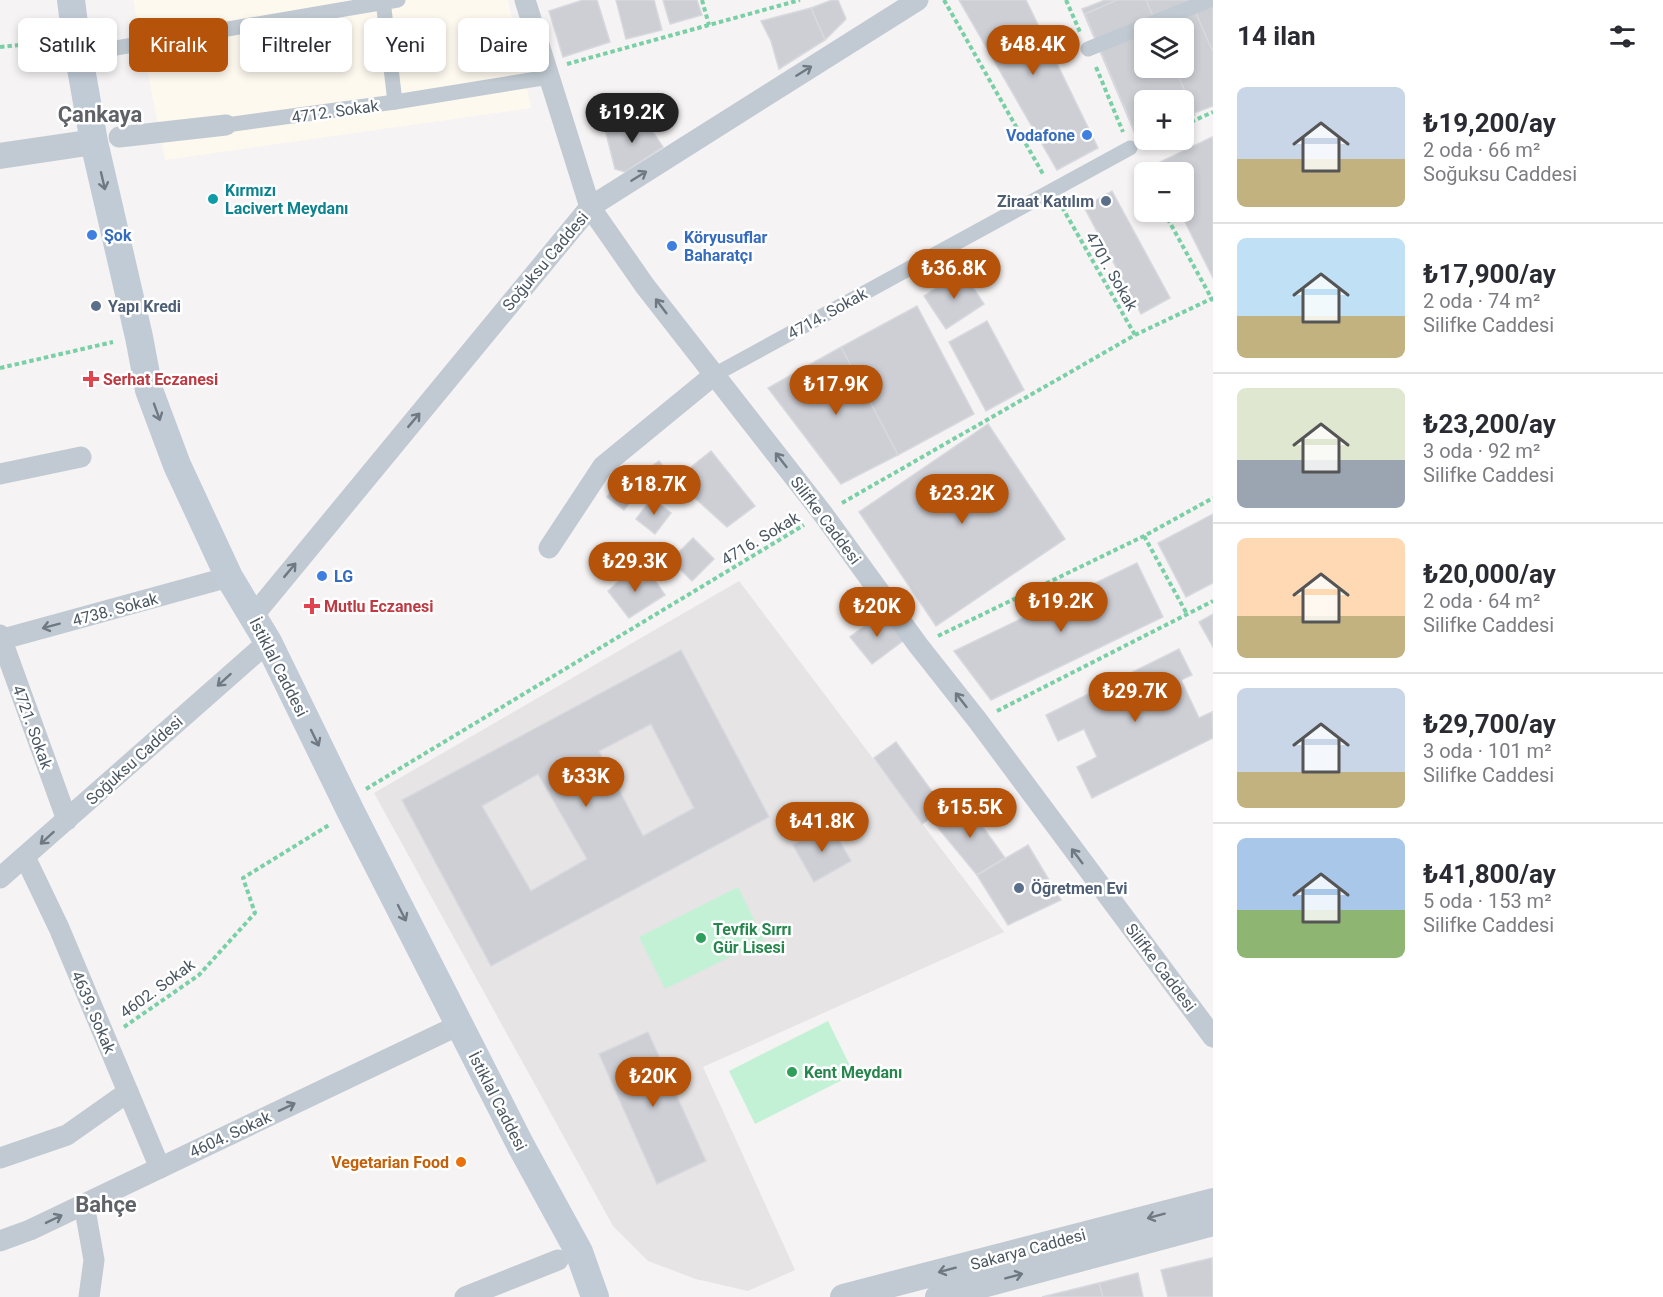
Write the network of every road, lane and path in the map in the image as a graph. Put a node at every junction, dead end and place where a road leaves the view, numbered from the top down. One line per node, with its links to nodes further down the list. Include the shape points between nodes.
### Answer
1 (71, 0): 10 (main road, İstiklal Caddesi)
2 (525, 0): 17 (street, Silifke Caddesi)
3 (702, 0): 11 (path)
4 (800, 0): 11 (path)
5 (918, 0): 27 (street, Soğuksu Caddesi, one-way to 5)
6 (944, 0): 26 (path, 4701. Sokak)
7 (1066, 0): 15 (path)
8 (1210, 0): 15 (street)
9 (388, 1): 14 (street); 18 (street)
10 (73, 18)
11 (710, 25): 17 (path)
12 (18, 45): 13 (path)
13 (0, 47)
14 (117, 48)
15 (1088, 49): 23 (path)
16 (85, 72): 22 (main road, İstiklal Caddesi)
17 (547, 74): 18 (street, 4712. Sokak); 27 (street, Silifke Caddesi)
18 (395, 102): 21 (street, 4712. Sokak)
19 (1213, 112): 20 (path)
20 (1194, 121)
21 (226, 125): 22 (street, 4712. Sokak)
22 (107, 139): 24 (street); 31 (main road, İstiklal Caddesi, one-way to 31)
23 (1130, 148): 25 (path); 26 (street, 4714. Sokak)
24 (0, 156)
25 (1137, 162)
26 (1053, 190): 30 (path, 4701. Sokak); 33 (street, 4714. Sokak)
27 (590, 207): 33 (street, Silifke Caddesi, one-way to 27); 43 (street, Soğuksu Caddesi, one-way to 27)
28 (1170, 222): 29 (path)
29 (1213, 299): 30 (path, 4716. Sokak)
30 (1135, 335): 37 (path, 4716. Sokak)
31 (139, 337): 32 (path); 40 (main road, İstiklal Caddesi, one-way to 40, via 150,390 177,465)
32 (0, 368)
33 (714, 375): 37 (street, Silifke Caddesi, one-way to 33); 39 (street, 4714. Sokak, via 603,466)
34 (81, 457): 35 (street)
35 (0, 474)
36 (1213, 498): 38 (path)
37 (823, 514): 46 (street, Silifke Caddesi); 48 (path, 4716. Sokak)
38 (1144, 536): 42 (path); 46 (path)
39 (549, 548)
40 (229, 577): 43 (main road, İstiklal Caddesi); 44 (street, 4738. Sokak, one-way to 44)
41 (1213, 601): 42 (path)
42 (1187, 614): 47 (path)
43 (253, 616): 45 (main road, İstiklal Caddesi)
44 (0, 638): 49 (street, 4721. Sokak)
45 (268, 642): 48 (main road, İstiklal Caddesi, one-way to 48); 49 (street, Soğuksu Caddesi, one-way to 49)
46 (918, 645): 47 (street, Silifke Caddesi, one-way to 46)
47 (978, 721): 53 (street, Silifke Caddesi, one-way to 47)
48 (354, 803): 52 (main road, İstiklal Caddesi, one-way to 52); 54 (path, 4602. Sokak, via 243,878 255,913 199,975)
49 (67, 820): 50 (street, Soğuksu Caddesi, one-way to 50)
50 (26, 857): 51 (street, Soğuksu Caddesi); 54 (street, 4639. Sokak)
51 (0, 878)
52 (459, 1025): 57 (street, 4604. Sokak, one-way to 52); 64 (main road, İstiklal Caddesi, via 579,1252)
53 (1213, 1037)
54 (106, 1040): 55 (street, 4639. Sokak)
55 (128, 1092): 56 (street, via 67,1135); 57 (street, 4639. Sokak)
56 (0, 1158)
57 (160, 1168): 58 (street, 4604. Sokak)
58 (84, 1204): 60 (street, 4604. Sokak, one-way to 58); 62 (street, via 94,1260)
59 (1212, 1216): 65 (street, Sakarya Caddesi, one-way to 65); 66 (street, Sakarya Caddesi, one-way to 59)
60 (0, 1241)
61 (558, 1260): 63 (street)
62 (89, 1297)
63 (465, 1297)
64 (595, 1297)
65 (843, 1297)
66 (938, 1297)

